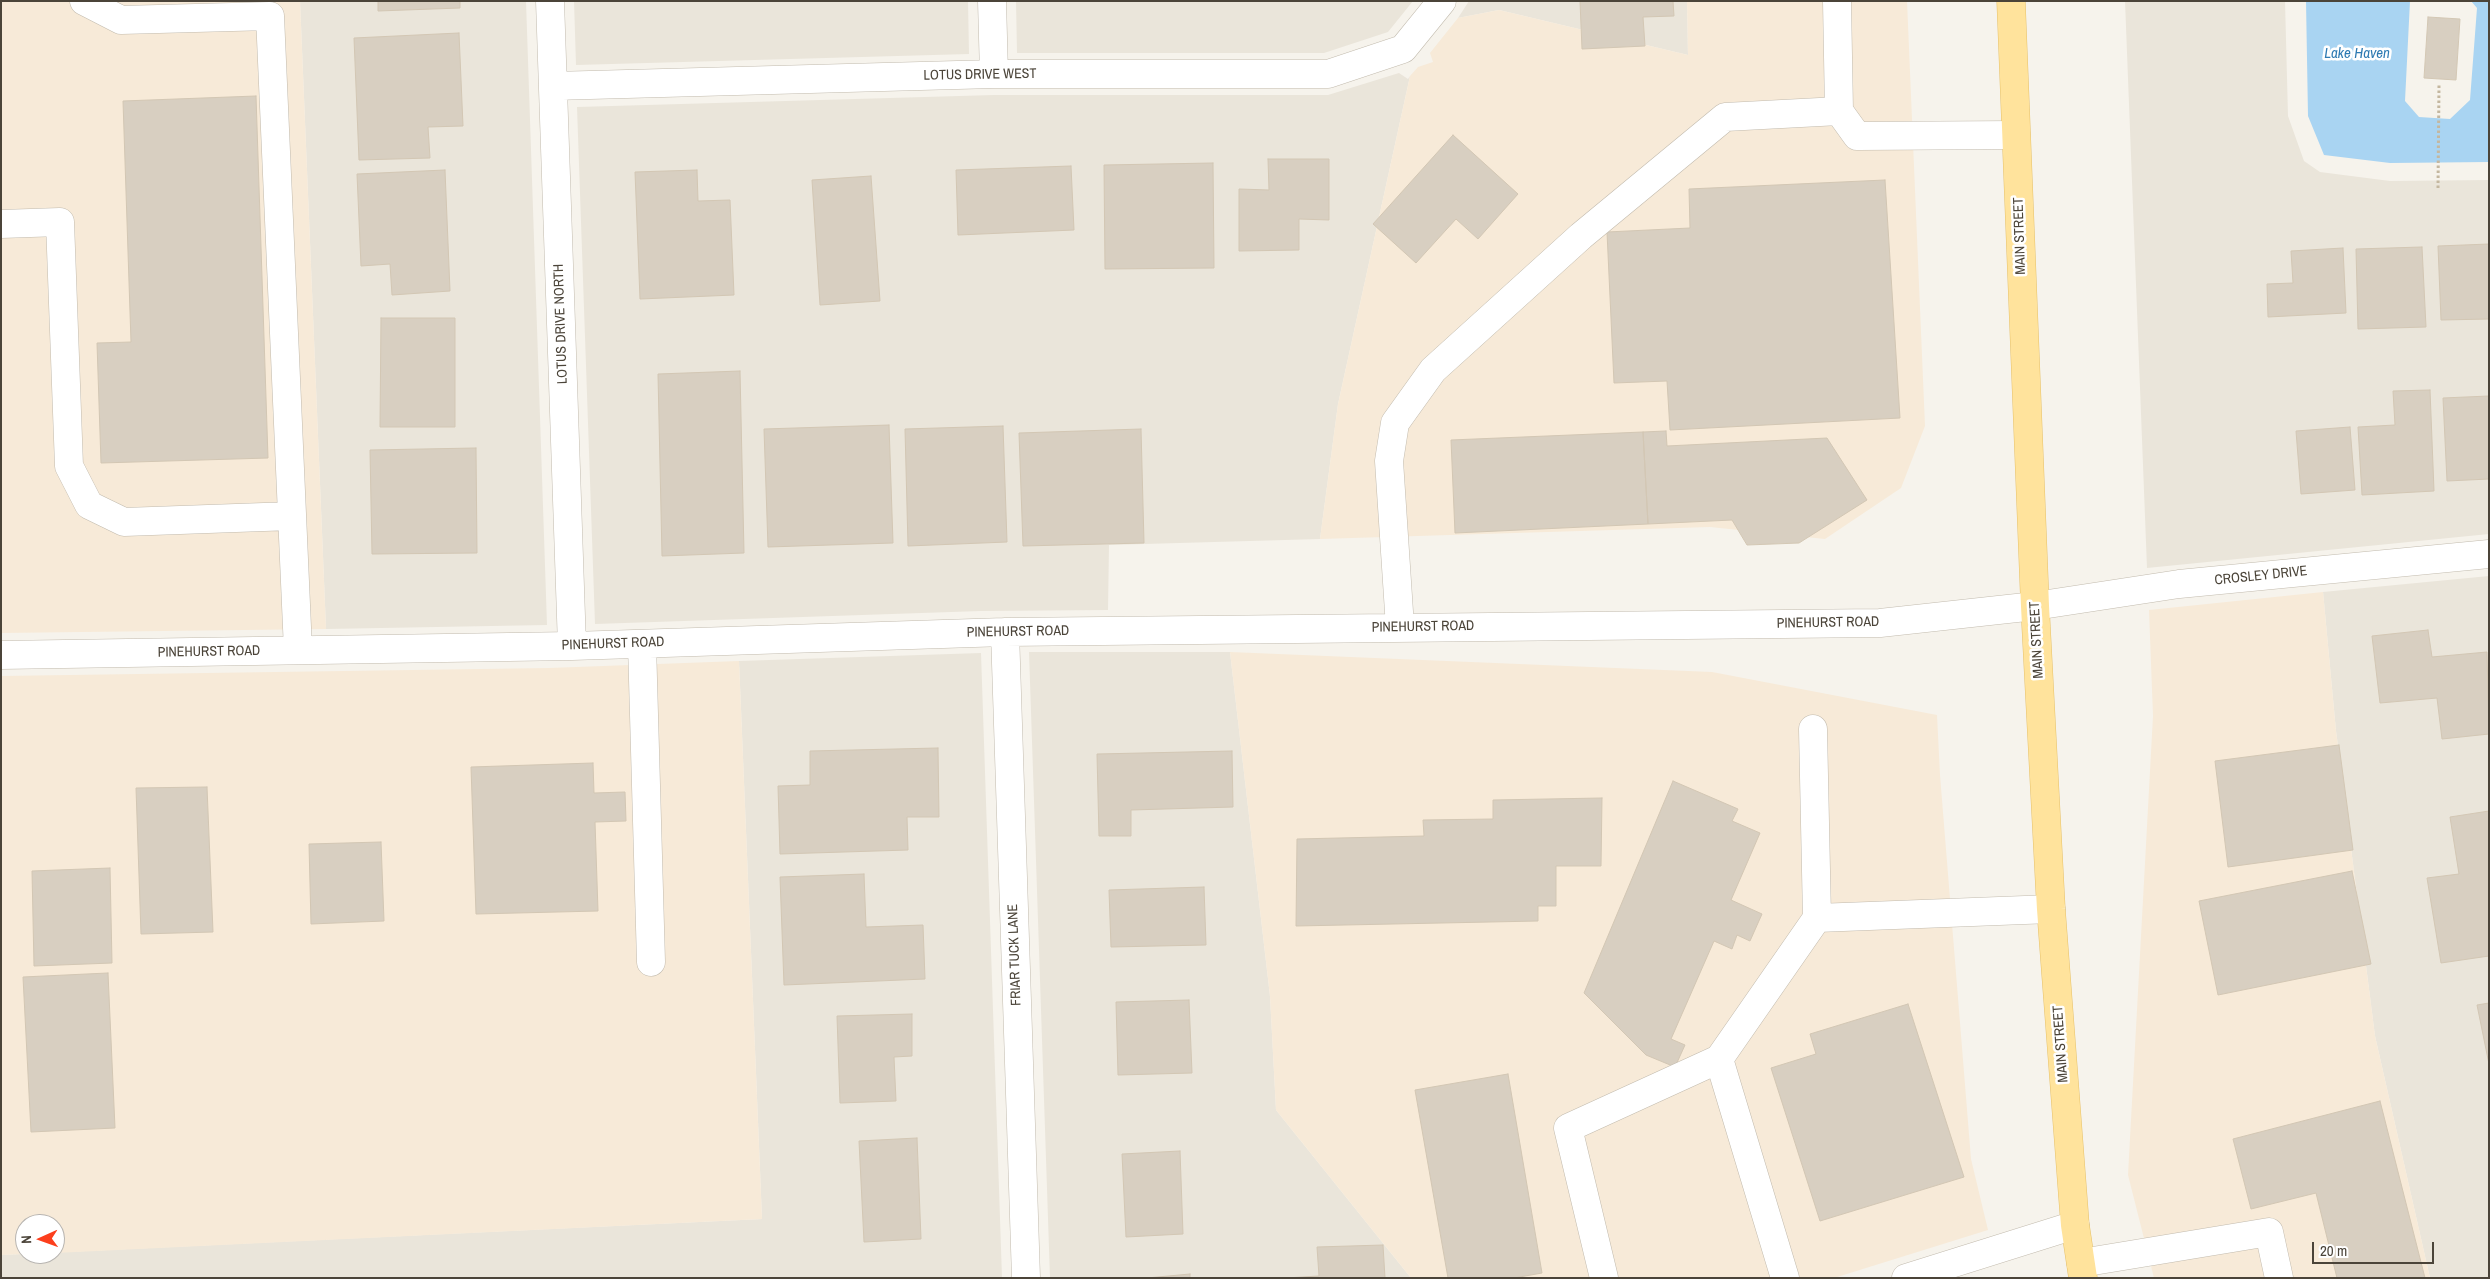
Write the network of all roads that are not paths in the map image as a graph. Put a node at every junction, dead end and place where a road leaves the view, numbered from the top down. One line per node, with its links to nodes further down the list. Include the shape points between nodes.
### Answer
1 (84, 1): 12 (street, via 121,20 270,16)
2 (550, 1): 8 (street, LOTUS DRIVE NORTH)
3 (992, 1): 7 (street)
4 (1442, 1): 7 (street, LOTUS DRIVE WEST, via 1403,49 1328,74)
5 (1837, 1): 9 (street)
6 (2011, 1): 10 (main road, MAIN STREET)
7 (994, 74): 8 (street, LOTUS DRIVE WEST)
8 (552, 86): 18 (street, LOTUS DRIVE NORTH)
9 (1839, 111): 10 (street, via 1857,136); 15 (street, via 1725,117 1581,236 1433,370 1395,423 1389,461)
10 (2016, 134): 14 (main road, MAIN STREET)
11 (1, 224): 12 (street, via 60,222 69,466 88,505 124,522)
12 (292, 516): 19 (street)
13 (2489, 554): 14 (street, CROSLEY DRIVE, via 2179,584)
14 (2035, 606): 15 (street, PINEHURST ROAD, via 1880,623); 22 (main road, MAIN STREET)
15 (1400, 627): 16 (street, PINEHURST ROAD)
16 (1004, 632): 17 (street, PINEHURST ROAD); 28 (street, FRIAR TUCK LANE)
17 (642, 644): 18 (street, PINEHURST ROAD); 24 (street)
18 (572, 646): 19 (street, PINEHURST ROAD)
19 (298, 650): 20 (street, PINEHURST ROAD)
20 (1, 655)
21 (1813, 728): 23 (street)
22 (2051, 909): 23 (street); 26 (main road, MAIN STREET)
23 (1817, 918): 25 (street)
24 (651, 962)
25 (1719, 1058): 29 (street, via 1568,1128); 30 (street)
26 (2075, 1225): 27 (main road, MAIN STREET); 31 (street)
27 (2082, 1270): 32 (street, via 2268,1232)
28 (1026, 1278)
29 (1604, 1278)
30 (1785, 1278)
31 (1906, 1278)
32 (2279, 1278)

